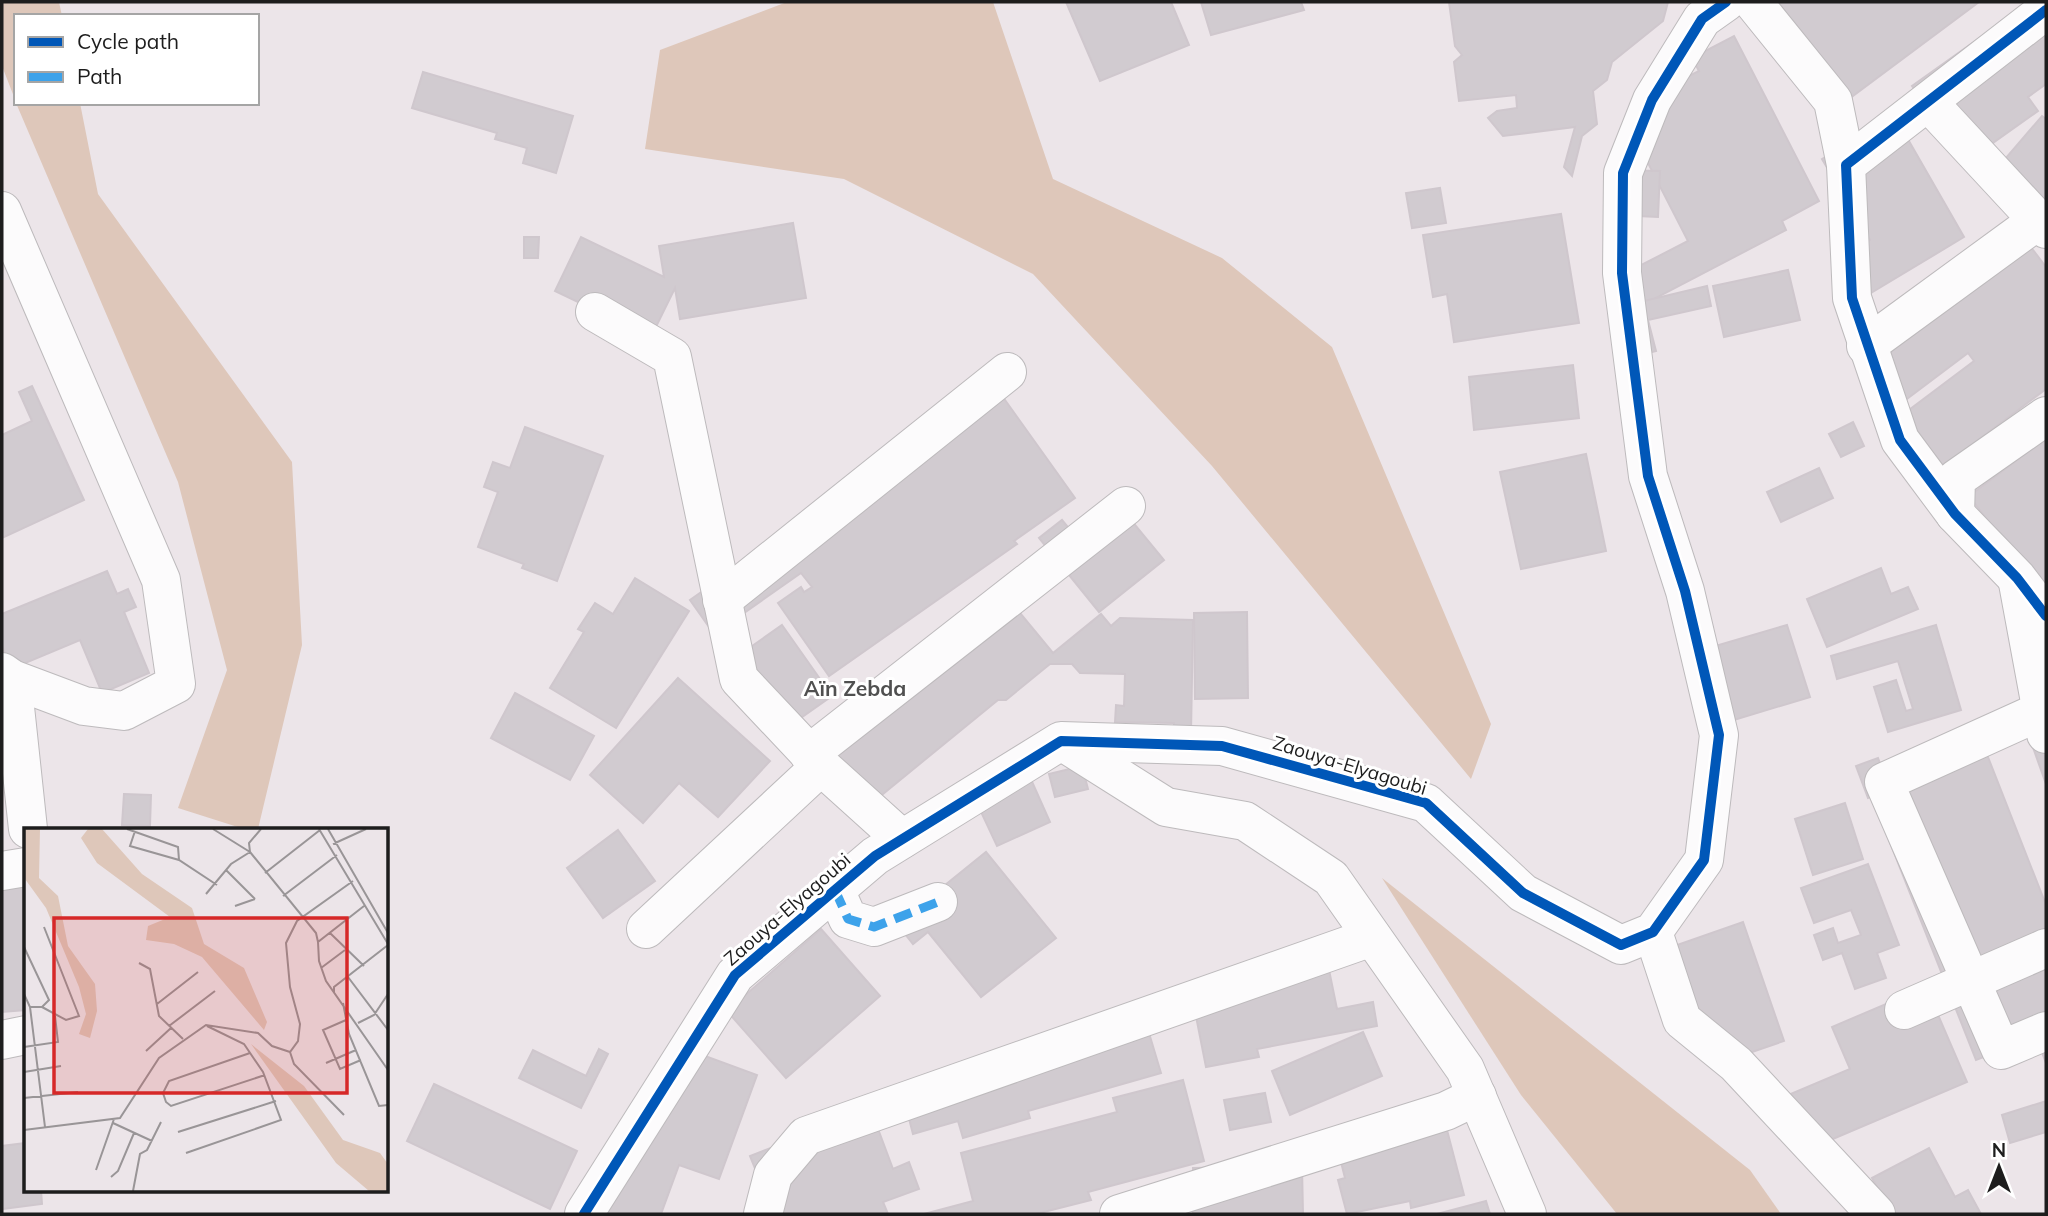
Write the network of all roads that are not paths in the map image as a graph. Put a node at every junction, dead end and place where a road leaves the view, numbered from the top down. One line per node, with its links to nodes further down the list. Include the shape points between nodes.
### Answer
1 (1726, 2): 28 (street, via 1702,19 1652,100 1623,173 1622,273 1648,476 1685,592 1719,735 1704,860)
2 (1753, 2): 5 (street, via 1833,101)
3 (2046, 10): 4 (street)
4 (1929, 103): 5 (street); 7 (street)
5 (1846, 165): 9 (street, via 1852,298)
6 (2, 211): 17 (street, via 161,580 176,684 124,712 84,706)
7 (2042, 225): 9 (street)
8 (596, 312): 15 (street, via 673,357)
9 (1866, 346): 13 (street, via 1900,440)
10 (1007, 372): 15 (street)
11 (2046, 416): 13 (street, via 1956,479)
12 (1126, 506): 20 (street)
13 (1955, 514): 14 (street)
14 (2017, 578): 16 (street); 18 (street)
15 (722, 600): 20 (street, via 739,679)
16 (2046, 616)
17 (7, 676): 21 (street)
18 (2044, 723): 31 (street, via 1884,782)
19 (1061, 741): 22 (street, Zaouya-Elyagoubi); 28 (street, Zaouya-Elyagoubi, via 1222,746 1426,803 1523,893 1621,945); 29 (street, via 1166,807 1245,821 1331,878)
20 (815, 760): 22 (street); 27 (street)
21 (28, 828)
22 (902, 839): 25 (street, Zaouya-Elyagoubi)
23 (24, 867): 24 (street)
24 (2, 871)
25 (835, 890): 26 (street, via 848,919 874,927); 37 (street, Zaouya-Elyagoubi, via 735,975)
26 (938, 902)
27 (646, 929)
28 (1653, 932): 41 (street, via 1682,1020 1736,1064)
29 (1372, 937): 36 (street, via 1465,1069); 38 (street, via 806,1136 773,1175)
30 (2046, 947): 31 (street)
31 (1971, 982): 32 (street); 33 (street, via 2001,1050)
32 (1904, 1010)
33 (2046, 1031)
34 (24, 1035): 35 (street)
35 (2, 1040)
36 (1477, 1096): 39 (street, via 1446,1111); 40 (street)
37 (584, 1214)
38 (763, 1214)
39 (1119, 1214)
40 (1527, 1214)
41 (1876, 1214)

